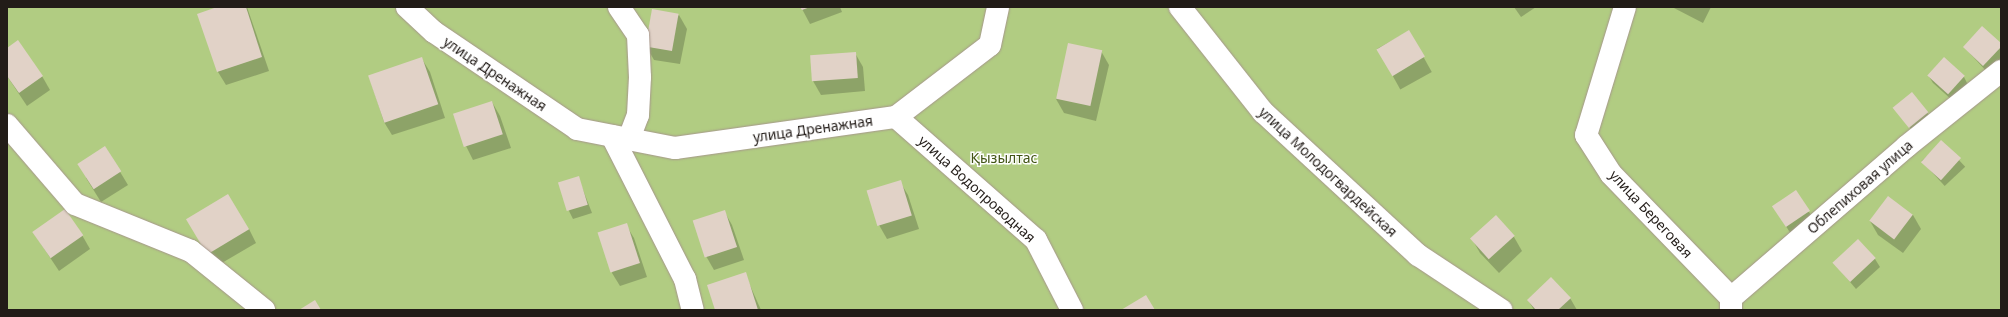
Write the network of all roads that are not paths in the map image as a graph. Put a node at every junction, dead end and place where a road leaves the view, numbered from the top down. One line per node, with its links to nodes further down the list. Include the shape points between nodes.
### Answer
1 (407, 7): 9 (street, улица Дренажная, via 434,32 577,129)
2 (619, 7): 9 (street, via 638,35 640,77 638,115)
3 (998, 7): 7 (street, улица Дренажная, via 990,45)
4 (1180, 7): 14 (street, улица Молодогвардейская, via 1263,112 1418,255)
5 (1625, 7): 10 (street, улица Береговая, via 1586,135 1611,174)
6 (2001, 71): 10 (street, Облепиховая улица, via 1907,146)
7 (896, 117): 9 (street, улица Дренажная, via 675,148); 13 (street, улица Водопроводная, via 1036,240)
8 (7, 125): 11 (street, via 75,204 191,252)
9 (621, 138): 12 (street, via 685,279)
10 (1731, 304)
11 (264, 310)
12 (693, 310)
13 (1072, 310)
14 (1501, 310)

